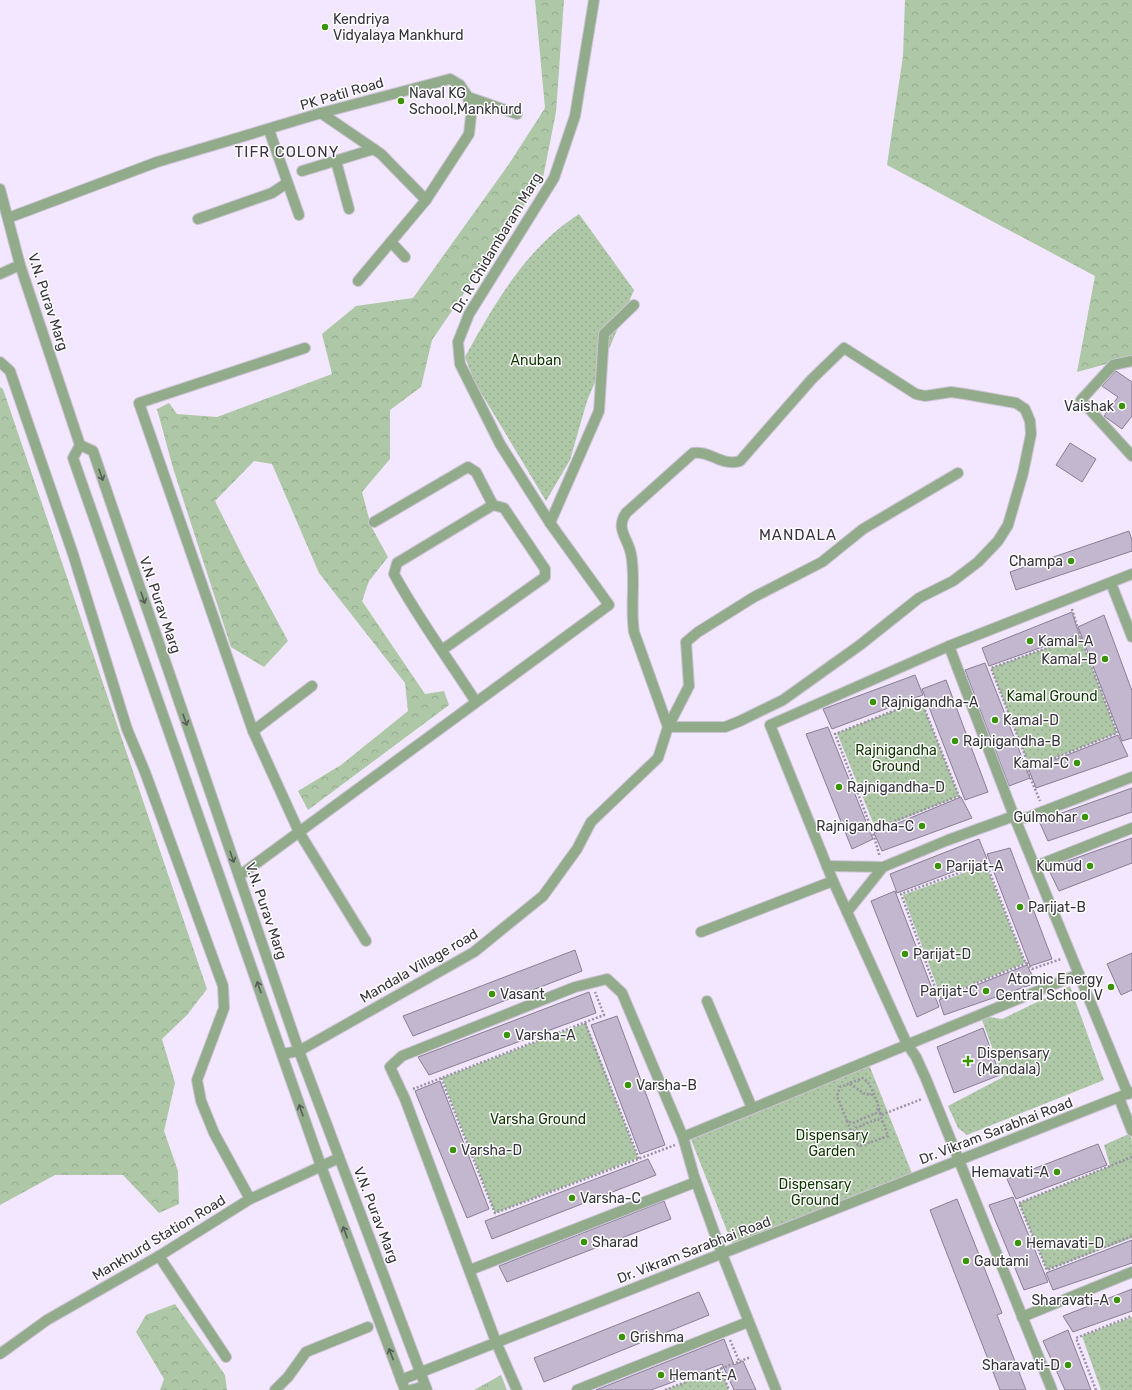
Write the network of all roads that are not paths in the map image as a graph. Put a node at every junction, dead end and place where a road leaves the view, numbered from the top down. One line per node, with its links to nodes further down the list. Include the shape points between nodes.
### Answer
1 (594, 0): 30 (street, Dr. R Chidambaram Marg, via 574,116 554,178 469,314 458,342 460,364 466,380 500,444)
2 (468, 97): 3 (street, PK Patil Road, via 460,85 450,79); 4 (street); 11 (street, via 471,116 469,134)
3 (321, 113): 5 (street, PK Patil Road); 6 (street)
4 (517, 114)
5 (269, 130): 9 (street); 14 (street, PK Patil Road, via 158,162)
6 (374, 150): 7 (street); 11 (street)
7 (336, 161): 8 (street); 12 (street)
8 (302, 171)
9 (287, 183): 13 (street); 15 (street, via 272,192)
10 (0, 189): 14 (street, V.N. Purav Marg)
11 (426, 200): 16 (street)
12 (349, 209)
13 (299, 215)
14 (8, 218): 18 (street, V.N. Purav Marg)
15 (198, 219)
16 (391, 242): 17 (street); 20 (street)
17 (405, 257)
18 (20, 265): 19 (street); 25 (street, V.N. Purav Marg)
19 (0, 274)
20 (358, 281)
21 (634, 305): 30 (street, via 604,334 598,411)
22 (305, 348): 39 (street, via 139,403)
23 (1132, 361): 26 (street, via 1113,365 1081,400)
24 (0, 362): 67 (street, via 10,371 73,554 127,729 223,986 224,1008 197,1080 201,1101 214,1133)
25 (80, 444): 44 (street, V.N. Purav Marg, one-way to 44, via 93,451); 45 (street, via 73,458)
26 (1132, 456)
27 (958, 473): 38 (street, Mandala Village road, via 863,529 822,562 754,597 686,642 689,686)
28 (493, 505): 29 (street, via 476,472 468,467); 35 (street, via 397,563 394,574); 35 (street, via 504,508 545,568 545,577)
29 (374, 522)
30 (550, 523): 37 (street, Dr. R Chidambaram Marg, via 610,605)
31 (1132, 574): 32 (street)
32 (1111, 583): 33 (street); 34 (street)
33 (1132, 638)
34 (948, 646): 41 (street); 46 (street, via 770,725)
35 (442, 650): 37 (street)
36 (312, 686): 39 (street)
37 (476, 702): 43 (street)
38 (668, 727): 38 (street, via 634,632 631,616 631,554 620,525 626,513 688,456 700,452 726,462 740,461 812,379 844,348 916,394 925,396 951,392 1016,403 1025,409 1030,421 1031,434 1008,525 998,541 978,562 953,581 919,598 860,645 783,700 725,727); 57 (street, Mandala Village road, via 658,758 591,822 577,849 543,896 518,918 474,952)
39 (253, 731): 43 (street)
40 (1132, 777): 41 (street, via 1026,818)
41 (1014, 816): 47 (street); 48 (street)
42 (1132, 828): 47 (street)
43 (299, 832): 49 (street); 53 (street)
44 (226, 840): 45 (street); 49 (street, V.N. Purav Marg, one-way to 49)
45 (210, 846): 58 (street, one-way to 45)
46 (827, 866): 48 (street); 50 (street)
47 (1036, 866): 54 (street)
48 (883, 867): 51 (street)
49 (239, 876): 57 (street, V.N. Purav Marg)
50 (833, 881): 51 (street); 52 (street)
51 (847, 912): 56 (street)
52 (701, 932)
53 (366, 942)
54 (1078, 974): 56 (street); 59 (street)
55 (706, 1001): 60 (street)
56 (907, 1044): 60 (street); 64 (street, via 916,1057)
57 (299, 1051): 58 (street, Mandala Village road); 63 (street, V.N. Purav Marg)
58 (282, 1054): 65 (street, one-way to 58)
59 (1126, 1095): 61 (street); 64 (street, Dr. Vikram Sarabhai Road)
60 (752, 1108): 62 (street)
61 (1132, 1131)
62 (683, 1139): 66 (street); 70 (street, via 622,993 607,979 575,986 402,1056 390,1067 405,1099)
63 (339, 1158): 65 (street, Mankhurd Station Road); 78 (street, V.N. Purav Marg)
64 (959, 1160): 68 (street, Dr. Vikram Sarabhai Road); 72 (street)
65 (321, 1166): 67 (street, Mankhurd Station Road); 79 (street, one-way to 65)
66 (696, 1182): 68 (street); 70 (street)
67 (250, 1199): 69 (street, Mankhurd Station Road)
68 (722, 1254): 73 (street); 75 (street, Dr. Vikram Sarabhai Road)
69 (159, 1256): 76 (street, Mankhurd Station Road, via 47,1320); 77 (street)
70 (470, 1270): 75 (street)
71 (1132, 1272): 72 (street)
72 (1022, 1317): 86 (street)
73 (748, 1322): 84 (street); 85 (street)
74 (368, 1326): 81 (street, via 306,1352)
75 (496, 1342): 78 (street, Dr. Vikram Sarabhai Road); 83 (street)
76 (0, 1354)
77 (226, 1357)
78 (420, 1373): 79 (street, Dr. Vikram Sarabhai Road); 80 (street, V.N. Purav Marg)
79 (403, 1385)
80 (426, 1388): 82 (street)
81 (275, 1390)
82 (411, 1390)
83 (517, 1390)
84 (577, 1390)
85 (776, 1390)
86 (1052, 1390)

